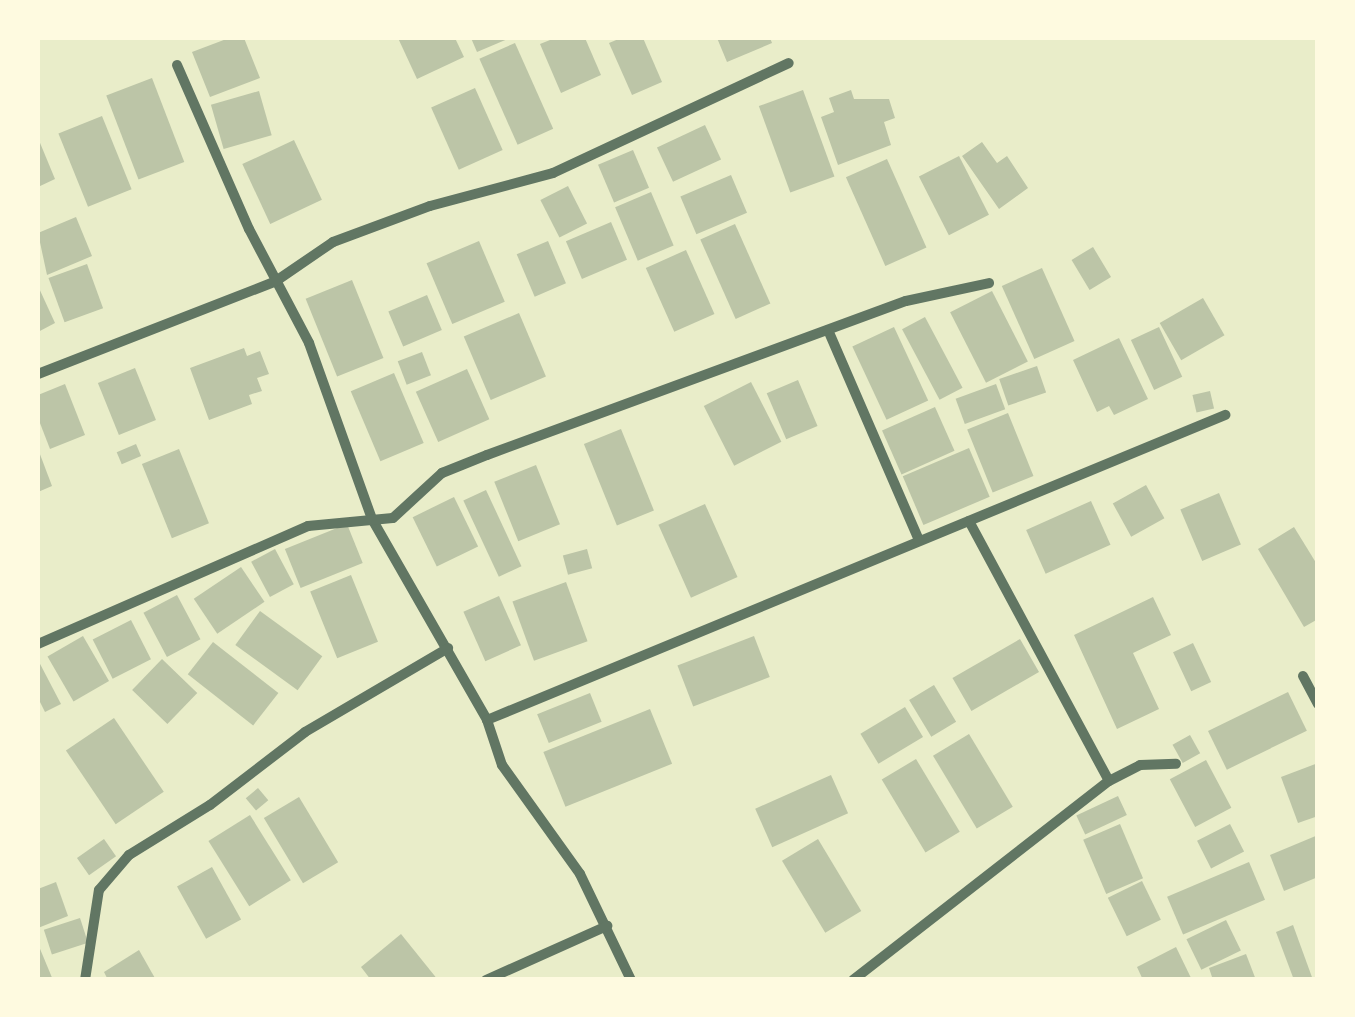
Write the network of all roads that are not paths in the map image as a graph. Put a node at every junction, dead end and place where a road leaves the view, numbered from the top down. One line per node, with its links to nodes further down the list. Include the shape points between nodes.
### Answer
1 (789, 63): 3 (street, via 553,173 430,206 333,242)
2 (177, 65): 3 (street)
3 (276, 281): 6 (street); 8 (street, via 309,343)
4 (989, 282): 5 (street)
5 (828, 330): 8 (street, via 457,467 393,518); 10 (street)
6 (38, 374)
7 (1224, 415): 9 (street)
8 (372, 519): 11 (street, via 308,526); 12 (street)
9 (969, 522): 10 (street); 17 (street)
10 (918, 538): 15 (street, via 655,655)
11 (38, 644)
12 (448, 648): 15 (street); 19 (street, via 304,732 210,805 128,855 99,890)
13 (1304, 676): 14 (street)
14 (1318, 704)
15 (487, 720): 18 (street, via 502,765 580,874)
16 (1176, 764): 17 (street, via 1140,764)
17 (1109, 780): 22 (street)
18 (607, 926): 20 (street); 21 (street)
19 (85, 980)
20 (486, 980)
21 (631, 980)
22 (853, 980)

